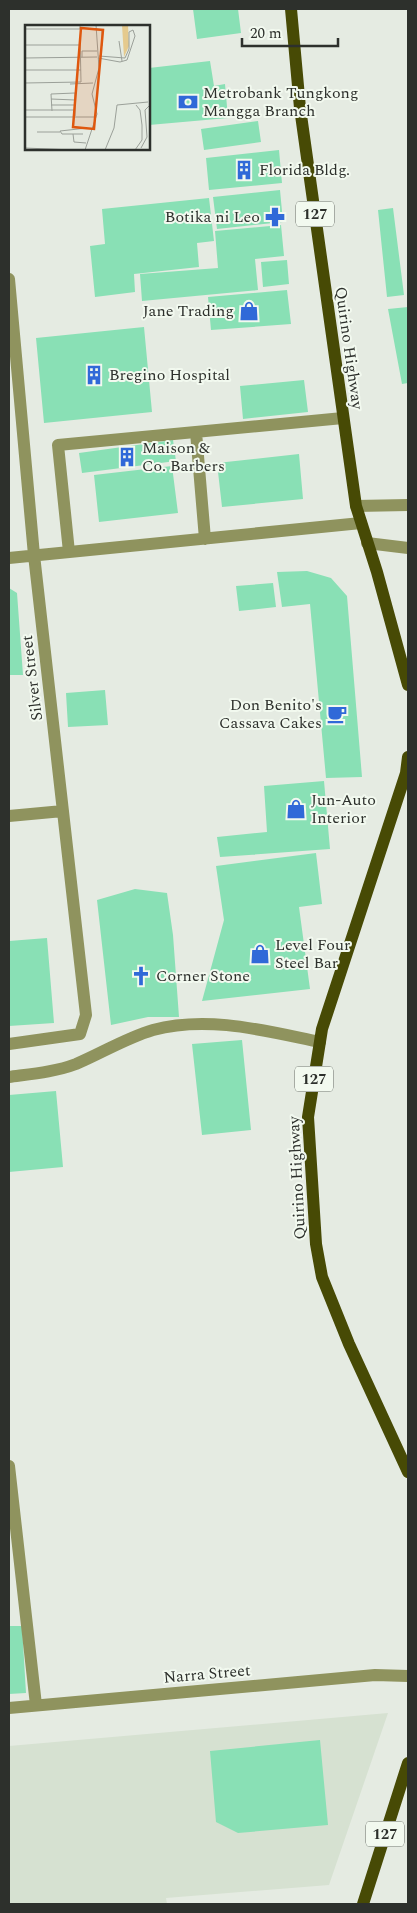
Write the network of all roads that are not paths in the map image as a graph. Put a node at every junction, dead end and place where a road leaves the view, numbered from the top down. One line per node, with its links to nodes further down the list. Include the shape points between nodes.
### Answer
1 (291, 9): 4 (main road, Quirino Highway / 127, via 300,108)
2 (9, 279): 3 (street, Silver Street)
3 (11, 322): 13 (street, Silver Street)
4 (343, 418): 5 (street); 7 (main road, Quirino Highway / 127)
5 (196, 432): 9 (street); 12 (street, via 58,446)
6 (408, 505): 7 (street)
7 (356, 506): 8 (main road, Quirino Highway / 127)
8 (361, 524): 9 (street); 10 (main road, Quirino Highway / 127)
9 (205, 539): 12 (street)
10 (367, 543): 11 (street); 15 (main road, Quirino Highway / 127)
11 (408, 548)
12 (69, 552): 13 (street)
13 (34, 555): 14 (street); 17 (street, Silver Street)
14 (9, 558)
15 (408, 685)
16 (408, 757): 19 (main road, Quirino Highway / 127, via 406,774)
17 (63, 812): 18 (street); 20 (street, Silver Street, via 86,1015 80,1034)
18 (9, 816)
19 (320, 1042): 21 (street, via 249,1028 197,1024 179,1026 132,1037 62,1068); 23 (main road, Quirino Highway / 127, via 308,1117 316,1244 322,1277)
20 (9, 1044)
21 (9, 1077)
22 (9, 1466): 24 (street)
23 (408, 1472)
24 (10, 1480): 25 (street)
25 (15, 1591): 27 (street)
26 (408, 1676): 27 (street, Narra Street, via 375,1675)
27 (36, 1705): 28 (street, Narra Street)
28 (9, 1708)
29 (408, 1763): 30 (main road, 127)
30 (362, 1904)

